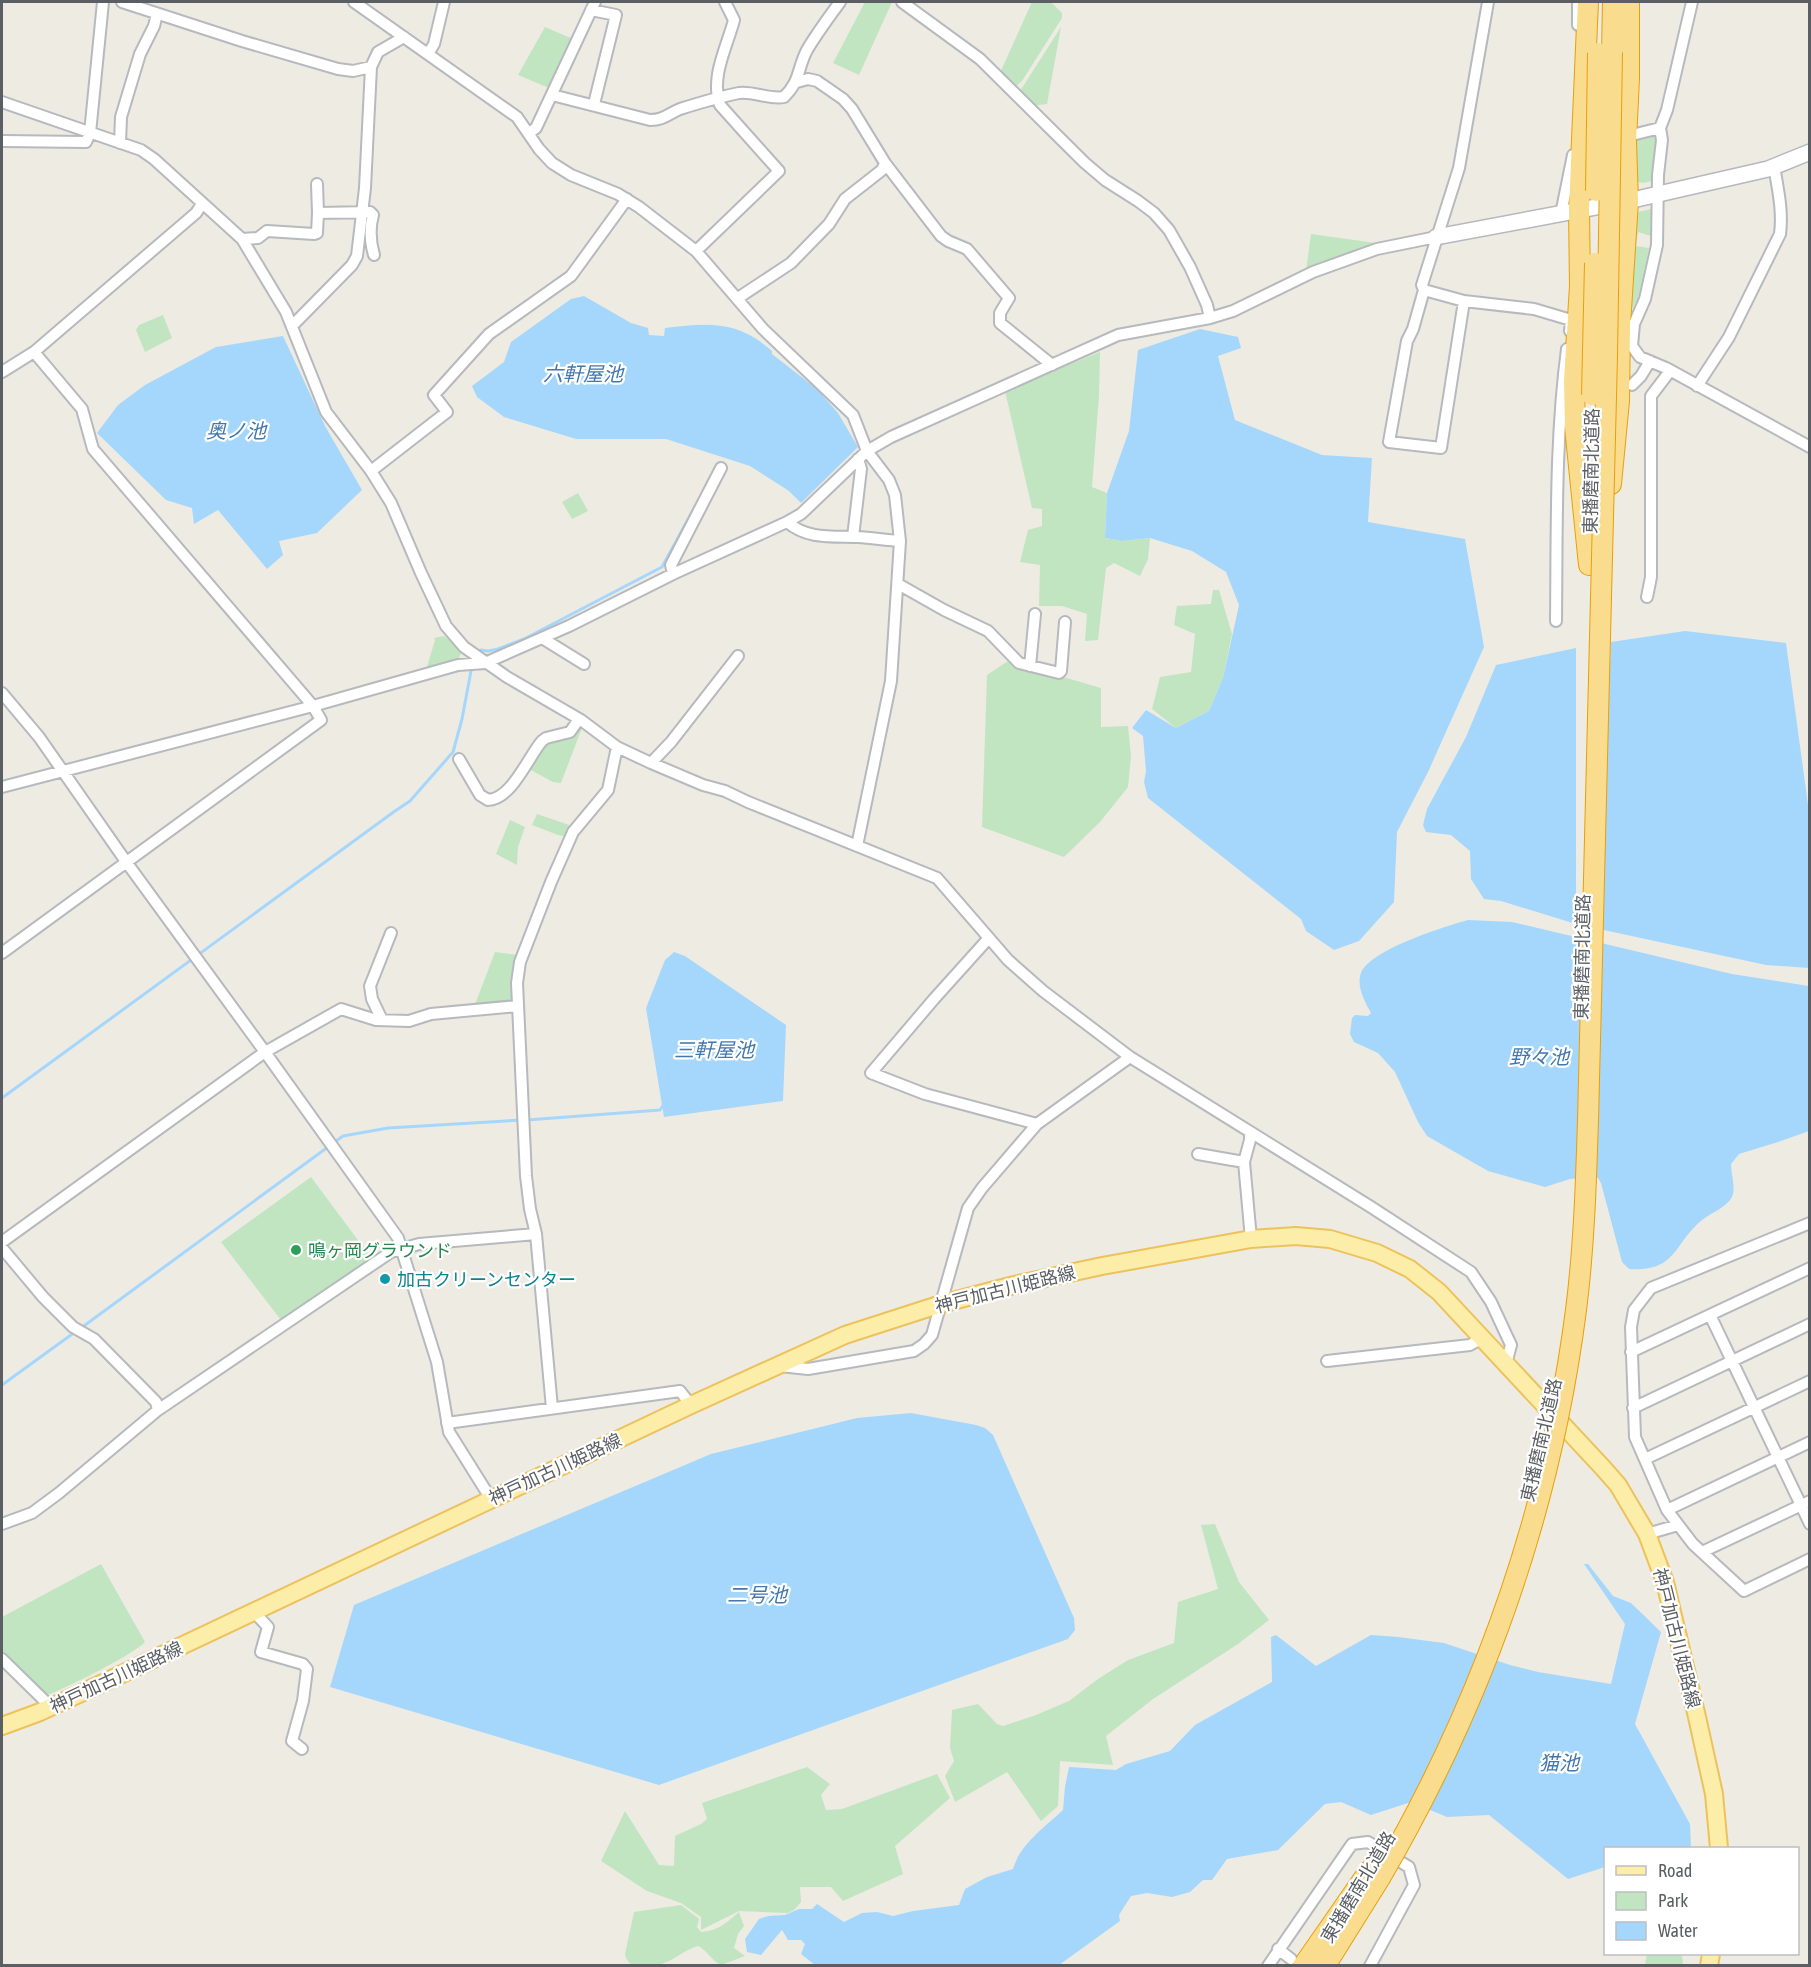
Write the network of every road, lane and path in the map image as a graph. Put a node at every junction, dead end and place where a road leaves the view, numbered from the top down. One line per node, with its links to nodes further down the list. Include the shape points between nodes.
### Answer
1 (103, 2): 28 (street)
2 (122, 2): 16 (street)
3 (354, 2): 17 (street)
4 (444, 2): 19 (street)
5 (725, 2): 23 (street, via 734,20 719,68)
6 (840, 2): 21 (street, via 808,48)
7 (902, 2): 50 (street, via 980,59 1085,163 1154,213 1169,230 1190,267)
8 (1488, 2): 43 (street, via 1459,168)
9 (1578, 2): 41 (street)
10 (1588, 2): 41 (highway)
11 (1599, 2): 18 (highway, 東播磨南北道路)
12 (1613, 2): 18 (highway, 東播磨南北道路)
13 (1629, 2): 30 (highway)
14 (1692, 2): 26 (street)
15 (593, 5): 22 (street); 25 (street, via 616,15)
16 (157, 14): 20 (street, via 338,69); 31 (street, via 121,117)
17 (404, 37): 19 (street); 20 (street, via 378,52)
18 (1605, 52): 67 (highway, 東播磨南北道路, bridge)
19 (428, 54): 27 (street, via 517,117)
20 (371, 67): 40 (street)
21 (797, 82): 23 (street, via 784,97 772,99 742,93); 33 (street, via 817,81 843,99)
22 (552, 95): 25 (street); 27 (street, via 536,128)
23 (717, 99): 25 (street, via 660,120); 45 (street, via 779,171)
24 (2, 102): 28 (street)
25 (594, 104)
26 (1660, 128): 30 (street, via 1632,135); 36 (street)
27 (529, 133): 37 (street, via 552,163)
28 (90, 134): 29 (street, via 86,142); 31 (street)
29 (2, 141)
30 (1626, 141): 38 (highway)
31 (120, 143): 39 (street, via 154,159)
32 (1809, 152): 34 (street)
33 (885, 163): 48 (street, via 882,170 845,199 829,224 791,263); 54 (street, via 941,236 967,249 1009,298 1000,313 1000,323)
34 (1774, 166): 36 (street); 58 (street, via 1780,200 1779,234 1729,337)
35 (317, 184): 42 (street)
36 (1659, 194): 38 (street); 53 (street, via 1657,245 1645,299 1634,324 1632,346 1640,357)
37 (627, 200): 45 (street); 63 (street, via 571,276 489,334 434,395 447,412)
38 (1628, 201): 41 (street); 67 (highway, bridge, via 1614,455)
39 (202, 204): 44 (street); 52 (street)
40 (363, 211): 42 (street); 46 (street, via 373,215 370,240); 51 (street, via 357,256 352,265)
41 (1570, 211): 43 (street); 67 (highway, via 1580,286 1574,381 1578,458)
42 (318, 213): 44 (street, via 317,233 267,231 258,238)
43 (1436, 237): 47 (street, via 1422,285); 50 (street, via 1377,249 1312,272 1233,312)
44 (242, 239): 51 (street)
45 (696, 251): 48 (street)
46 (374, 255)
47 (1424, 290): 49 (street); 49 (street, via 1407,341 1389,442 1441,448)
48 (738, 298): 60 (street, via 767,333 853,415)
49 (1464, 301): 72 (street, via 1534,309 1571,320 1557,492)
50 (1210, 318): 54 (street, via 1118,335)
51 (292, 326): 63 (street, via 326,412)
52 (34, 352): 56 (street); 80 (street, via 82,409 93,449)
53 (1650, 361): 55 (street); 57 (street)
54 (1052, 364): 60 (street, via 900,432)
55 (1670, 371): 58 (street); 70 (street, via 1651,396)
56 (2, 372)
57 (1632, 385)
58 (1697, 386): 59 (street)
59 (1809, 447)
60 (867, 451): 61 (street); 66 (street, via 896,495)
61 (858, 459): 64 (street); 65 (street, via 861,469)
62 (721, 468): 68 (street, via 671,565)
63 (371, 471): 76 (street, via 391,503 446,626)
64 (788, 522): 65 (street, via 803,532 824,537); 68 (street)
65 (853, 537): 66 (street)
66 (900, 542): 69 (street)
67 (1595, 564): 141 (highway, 東播磨南北道路, via 1578,1167 1560,1353 1530,1497 1488,1628); 141 (highway, 東播磨南北道路, bridge, via 1587,1168 1581,1263 1569,1356 1550,1454 1513,1589 1464,1714 1403,1838)
68 (673, 574): 74 (street)
69 (898, 584): 78 (street, via 988,631 1015,660); 87 (street, via 891,681)
70 (1652, 590)
71 (1035, 614): 78 (street)
72 (1556, 621)
73 (1065, 622): 78 (street, via 1060,672)
74 (542, 638): 76 (street); 77 (street)
75 (738, 656): 84 (street)
76 (485, 663): 80 (street, via 458,665); 81 (street)
77 (584, 664)
78 (1030, 666)
79 (2, 693): 85 (street)
80 (313, 706): 85 (street); 88 (street, via 321,720)
81 (579, 719): 82 (street); 83 (street, via 570,732 542,741 500,798 488,800 480,795)
82 (617, 747): 84 (street); 92 (street, via 608,790 573,832 520,962)
83 (459, 759)
84 (651, 764): 87 (street)
85 (62, 772): 86 (street); 88 (street)
86 (2, 787)
87 (857, 846): 90 (street, via 937,879)
88 (127, 863): 91 (street); 94 (street)
89 (391, 933): 93 (street, via 370,986)
90 (988, 939): 95 (street, via 1025,976); 96 (street, via 871,1073 925,1094)
91 (2, 953)
92 (517, 1006): 93 (street, via 431,1014 409,1021); 101 (street, via 526,1176)
93 (382, 1020): 94 (street, via 341,1009)
94 (266, 1052): 103 (street); 105 (street)
95 (1130, 1057): 96 (street); 97 (street)
96 (1037, 1124): 107 (street, via 968,1208)
97 (1250, 1132): 99 (street); 114 (street, via 1471,1272 1491,1302 1511,1345)
98 (1198, 1154): 99 (street)
99 (1244, 1162): 102 (street)
100 (1809, 1223): 111 (street, via 1651,1288 1634,1310)
101 (536, 1234): 105 (street); 119 (street)
102 (1251, 1239): 107 (main road, 神戸加古川姫路線, via 1025,1282); 110 (main road, 神戸加古川姫路線, via 1313,1237 1377,1252 1410,1269 1439,1292)
103 (2, 1242)
104 (2, 1248): 121 (street, via 58,1312 94,1339 156,1402)
105 (402, 1248): 121 (street, via 381,1258); 122 (street, via 437,1362)
106 (1809, 1268): 108 (street)
107 (941, 1304): 115 (main road, 神戸加古川姫路線, via 845,1335); 115 (street, via 932,1335 914,1351 808,1368)
108 (1710, 1315): 111 (street); 113 (street)
109 (1809, 1324): 113 (street)
110 (1482, 1338): 112 (street, via 1470,1345); 114 (main road, 神戸加古川姫路線)
111 (1631, 1352): 120 (street)
112 (1327, 1361)
113 (1731, 1362): 118 (street); 120 (street)
114 (1506, 1364): 132 (main road, 神戸加古川姫路線, via 1618,1485)
115 (777, 1366): 117 (main road, 神戸加古川姫路線)
116 (1809, 1381): 118 (street)
117 (691, 1405): 119 (street, via 680,1391); 126 (main road, 神戸加古川姫路線)
118 (1753, 1407): 124 (street); 125 (street)
119 (552, 1408): 122 (street)
120 (1633, 1408): 125 (street, via 1635,1437)
121 (158, 1410): 129 (street, via 32,1513)
122 (447, 1423): 126 (street)
123 (1809, 1442): 124 (street)
124 (1777, 1457): 127 (street); 128 (street)
125 (1645, 1459): 128 (street)
126 (491, 1499): 135 (main road, 神戸加古川姫路線)
127 (1805, 1503): 130 (street); 133 (street)
128 (1667, 1510): 131 (street)
129 (2, 1524)
130 (1809, 1524)
131 (1678, 1525): 132 (street); 133 (street)
132 (1647, 1534): 140 (main road, 神戸加古川姫路線, via 1665,1582 1709,1772)
133 (1702, 1552): 134 (street, via 1744,1591)
134 (1809, 1559)
135 (254, 1612): 137 (main road, 神戸加古川姫路線); 139 (street, via 268,1627 261,1652 303,1664 307,1669 292,1741)
136 (2, 1659): 137 (street)
137 (51, 1707): 138 (main road, 神戸加古川姫路線)
138 (2, 1726)
139 (302, 1749)
140 (1719, 1847)
141 (1377, 1876): 143 (highway); 145 (highway, 東播磨南北道路); 146 (highway, 東播磨南北道路); 147 (highway)
142 (1278, 1949): 143 (street); 144 (street); 148 (street, via 1352,1844 1368,1842 1409,1867 1414,1885)
143 (1297, 1962)
144 (1268, 1965)
145 (1310, 1965)
146 (1325, 1965)
147 (1338, 1965)
148 (1370, 1965)

